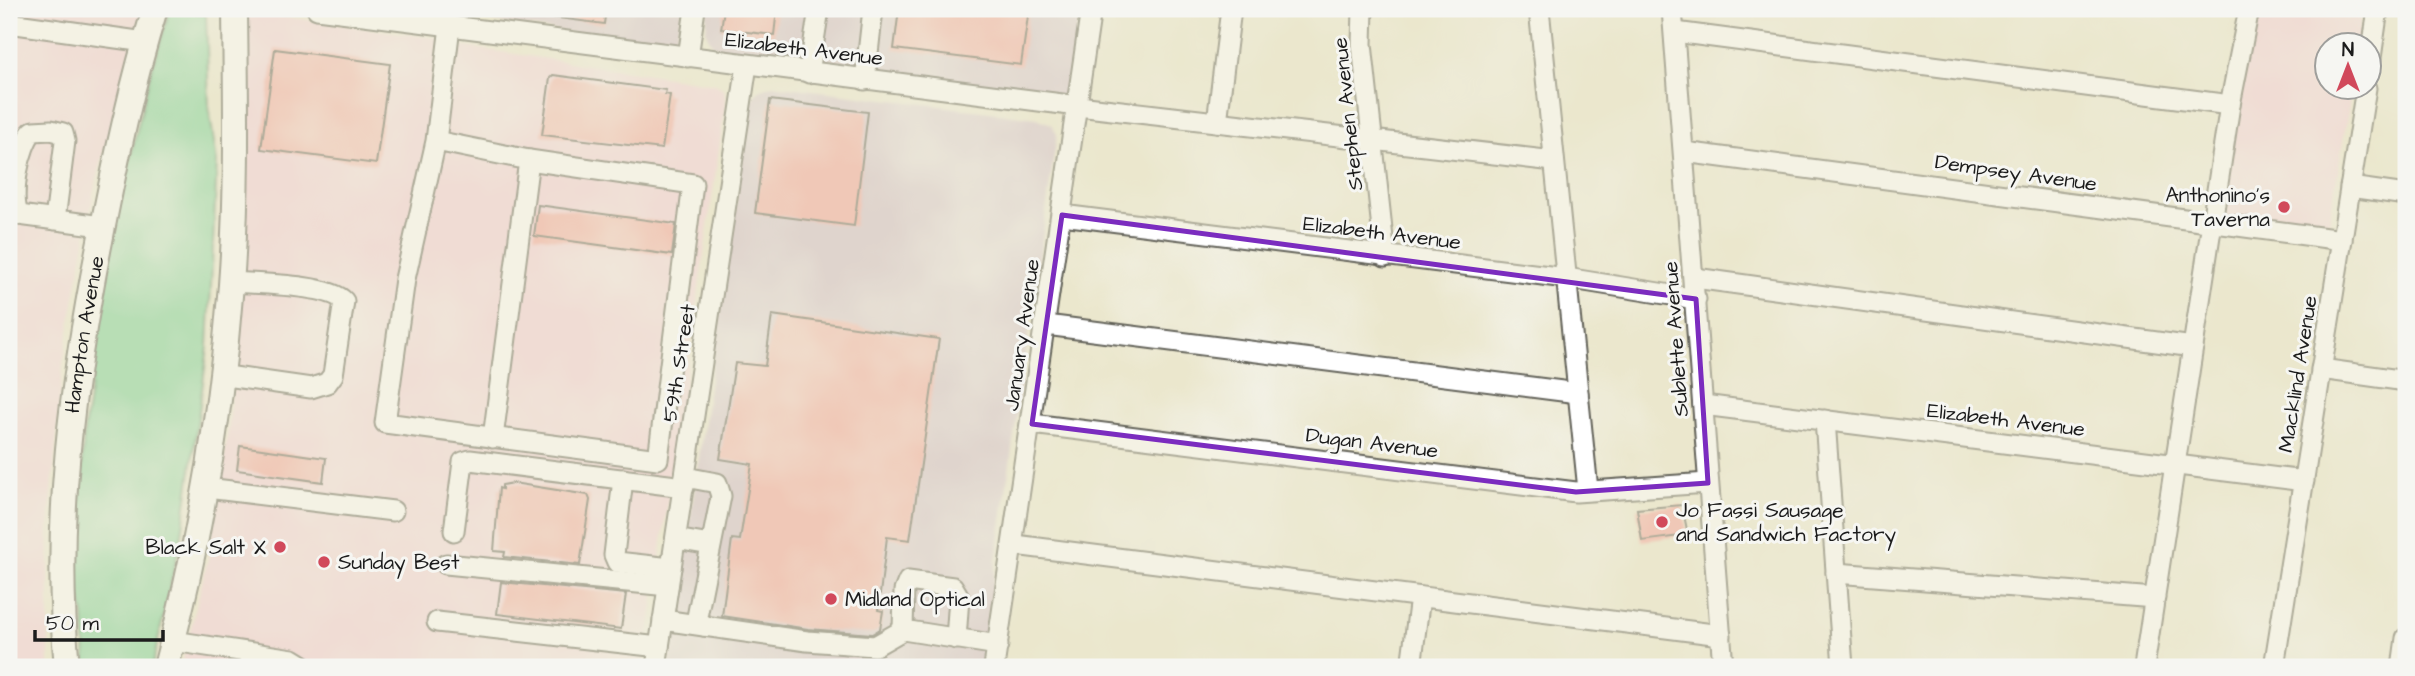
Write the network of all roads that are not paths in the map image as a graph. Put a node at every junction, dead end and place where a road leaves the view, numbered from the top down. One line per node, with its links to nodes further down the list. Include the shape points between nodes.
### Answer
1 (155, 9): 20 (main road, Hampton Avenue)
2 (235, 9): 44 (main road)
3 (317, 9): 14 (street, Elizabeth Avenue)
4 (695, 9): 21 (street)
5 (820, 9): 23 (street)
6 (873, 9): 24 (street)
7 (1091, 9): 27 (street, January Avenue)
8 (1231, 9): 28 (street)
9 (1363, 9): 30 (street, Stephen Avenue, via 1362,44)
10 (1539, 9): 33 (street)
11 (1672, 9): 18 (street, Sublette Avenue)
12 (2249, 9): 26 (street)
13 (2378, 9): 19 (street)
14 (398, 14): 15 (street, Elizabeth Avenue)
15 (430, 16): 17 (street, Elizabeth Avenue)
16 (9, 23): 20 (street)
17 (450, 26): 21 (street, Elizabeth Avenue); 29 (street)
18 (1675, 32): 26 (street); 31 (street, Sublette Avenue)
19 (2375, 32)
20 (145, 42): 39 (main road, Hampton Avenue)
21 (688, 57): 22 (street, Elizabeth Avenue)
22 (747, 65): 23 (street, Elizabeth Avenue); 47 (street, 59th Street)
23 (809, 73): 24 (street, Elizabeth Avenue)
24 (864, 80): 27 (street, Elizabeth Avenue)
25 (2364, 102): 34 (street, Macklind Avenue)
26 (2230, 105): 38 (street)
27 (1078, 106): 28 (street, Elizabeth Avenue); 36 (street, January Avenue)
28 (1217, 122): 30 (street, Elizabeth Avenue)
29 (436, 141): 32 (street); 59 (street, via 405,279 385,423)
30 (1374, 141): 33 (street, Elizabeth Avenue); 41 (street, Stephen Avenue)
31 (1685, 152): 38 (street, Dempsey Avenue); 43 (street, Sublette Avenue)
32 (529, 160): 45 (street, via 693,184); 59 (street)
33 (1554, 161): 42 (street)
34 (2350, 187): 35 (street); 40 (street, Macklind Avenue)
35 (2406, 195)
36 (1062, 215): 41 (street, Elizabeth Avenue); 48 (street, January Avenue)
37 (55, 219): 37 (street, via 19,215 15,207 24,140 33,131 64,133); 39 (street)
38 (2212, 222): 40 (street, Dempsey Avenue); 49 (street)
39 (103, 226): 87 (main road, Hampton Avenue, via 65,454 63,624)
40 (2342, 240): 50 (street, Macklind Avenue)
41 (1385, 257): 42 (street, Elizabeth Avenue)
42 (1566, 278): 46 (street, Elizabeth Avenue); 55 (street)
43 (1695, 278): 46 (street, Sublette Avenue); 49 (street)
44 (232, 282): 51 (main road); 51 (street, via 323,291 344,301 333,375 327,383 311,388)
45 (678, 299): 47 (street); 52 (street)
46 (1696, 299): 56 (street, Sublette Avenue)
47 (711, 303): 54 (street, 59th Street)
48 (1046, 325): 55 (street); 58 (street, January Avenue)
49 (2193, 347): 60 (street)
50 (2321, 369): 53 (street); 62 (street, Macklind Avenue)
51 (220, 375): 65 (main road)
52 (667, 378): 54 (street); 59 (street, via 658,459)
53 (2406, 381)
54 (699, 382): 63 (street, 59th Street)
55 (1578, 393): 66 (street)
56 (1703, 405): 57 (street, Elizabeth Avenue); 64 (street, Sublette Avenue)
57 (1825, 420): 60 (street, Elizabeth Avenue); 73 (street)
58 (1032, 424): 66 (street, Dugan Avenue); 71 (street, January Avenue)
59 (493, 438)
60 (2175, 465): 62 (street, Elizabeth Avenue); 76 (street)
61 (623, 479): 63 (street); 68 (street, via 463,462); 74 (street, via 617,562)
62 (2304, 481): 96 (street, Macklind Avenue)
63 (684, 482): 69 (street, 59th Street); 70 (street, via 716,483 721,496)
64 (1708, 482): 66 (street, Dugan Avenue); 81 (street, Sublette Avenue)
65 (207, 488): 67 (street); 84 (main road)
66 (1588, 490)
67 (393, 511)
68 (454, 531)
69 (676, 539): 70 (street); 74 (street, 59th Street)
70 (710, 545): 79 (street, via 697,617)
71 (1015, 545): 75 (street); 85 (street, January Avenue)
72 (446, 564): 74 (street)
73 (1836, 573): 76 (street); 94 (street)
74 (670, 577): 77 (street, 59th Street)
75 (1420, 597): 81 (street); 92 (street)
76 (2155, 598): 95 (street)
77 (663, 620): 79 (street); 86 (street, 59th Street)
78 (437, 622): 86 (street)
79 (704, 626): 80 (street, via 875,646)
80 (903, 630): 83 (street); 83 (street, via 908,580 953,587 960,597)
81 (1721, 635): 93 (street, Sublette Avenue)
82 (2406, 638): 97 (street)
83 (956, 639): 85 (street)
84 (173, 641): 88 (main road); 89 (street, via 293,659)
85 (998, 645): 91 (street, January Avenue)
86 (659, 647): 90 (street, 59th Street)
87 (67, 667)
88 (166, 667)
89 (306, 667)
90 (656, 667)
91 (994, 667)
92 (1411, 667)
93 (1723, 667)
94 (1843, 667)
95 (2144, 667)
96 (2274, 667)
97 (2402, 667)

